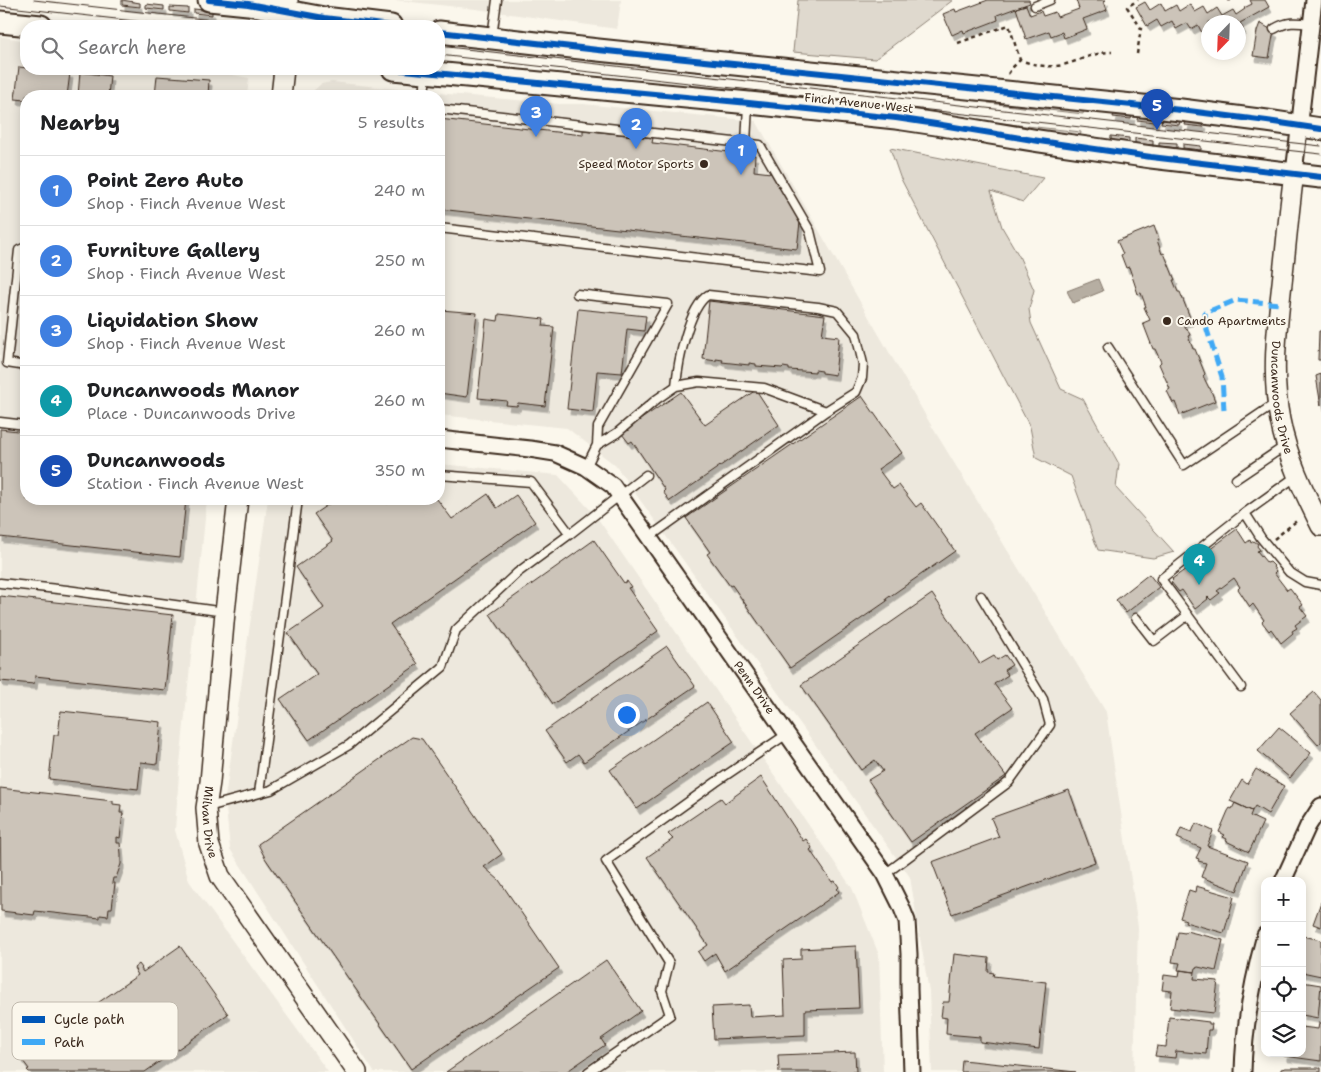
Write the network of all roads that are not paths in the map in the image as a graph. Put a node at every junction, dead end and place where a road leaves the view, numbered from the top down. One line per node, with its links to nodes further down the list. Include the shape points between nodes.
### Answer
1 (209, 0): 6 (main road)
2 (497, 0): 13 (lane)
3 (1050, 0): 5 (lane)
4 (1314, 0): 10 (street)
5 (1035, 6)
6 (287, 12): 7 (main road)
7 (341, 20)
8 (0, 22): 9 (main road)
9 (20, 24)
10 (1311, 24): 11 (lane, via 1291,22); 21 (street)
11 (1274, 29)
12 (445, 33): 13 (main road, Finch Avenue West)
13 (492, 39): 21 (main road, Finch Avenue West, via 1161,108)
14 (445, 74): 19 (main road, Finch Avenue West)
15 (283, 75): 17 (street)
16 (426, 75): 18 (lane)
17 (282, 90)
18 (424, 90)
19 (749, 103): 23 (lane); 24 (main road, Finch Avenue West, via 906,120 1151,157)
20 (445, 110): 23 (lane)
21 (1300, 126): 22 (main road, Finch Avenue West); 24 (street)
22 (1321, 129)
23 (746, 143): 26 (lane, via 760,145 810,231 820,272)
24 (1294, 174): 25 (main road, Finch Avenue West); 32 (street, Duncanwoods Drive, via 1276,349)
25 (1321, 177)
26 (445, 229)
27 (20, 250): 30 (lane, via 7,363)
28 (577, 294): 38 (lane, via 668,304 598,427)
29 (1108, 347): 32 (lane, via 1184,465)
30 (20, 365)
31 (676, 386): 33 (lane, via 699,382 764,388); 33 (lane, via 681,353 692,318 702,299 708,295 818,307 837,311 856,334 863,364 856,392); 38 (lane)
32 (1278, 402): 37 (street, Duncanwoods Drive)
33 (826, 411): 50 (lane)
34 (0, 422): 35 (lane)
35 (20, 424)
36 (445, 440): 39 (street, Penn Drive, via 555,453)
37 (1287, 445): 42 (street, Duncanwoods Drive); 43 (lane)
38 (597, 446): 39 (lane)
39 (586, 467): 44 (street, Penn Drive)
40 (445, 475): 49 (lane, via 531,482)
41 (646, 475): 44 (lane)
42 (1298, 475): 47 (lane); 48 (street, Duncanwoods Drive)
43 (1236, 479)
44 (619, 495): 49 (lane); 50 (street, Penn Drive)
45 (237, 505): 54 (street, Milvan Drive)
46 (297, 505): 59 (lane)
47 (1245, 513): 52 (lane, via 1289,572 1305,582); 55 (lane, via 1161,579)
48 (1321, 526)
49 (570, 534): 59 (lane, via 517,573 456,630 443,666 429,679 349,745 271,790)
50 (648, 538): 58 (street, Penn Drive)
51 (0, 582): 54 (lane)
52 (1321, 585)
53 (981, 596): 62 (lane, via 1043,699 1050,725 1009,782)
54 (225, 612): 61 (street, Milvan Drive)
55 (1188, 615): 56 (lane, via 1154,641); 57 (lane)
56 (1136, 618)
57 (1241, 687)
58 (787, 734): 62 (street, Penn Drive); 66 (lane, via 606,861 669,963 662,991 670,1015)
59 (259, 793): 61 (lane)
60 (1321, 806): 63 (street, via 1308,826)
61 (206, 808): 65 (street, Milvan Drive, via 210,844 220,876)
62 (885, 874): 67 (street, Penn Drive, via 906,921)
63 (1285, 877)
64 (1261, 950): 68 (street, via 1247,1020)
65 (357, 1072)
66 (588, 1072)
67 (912, 1072)
68 (1243, 1072)

